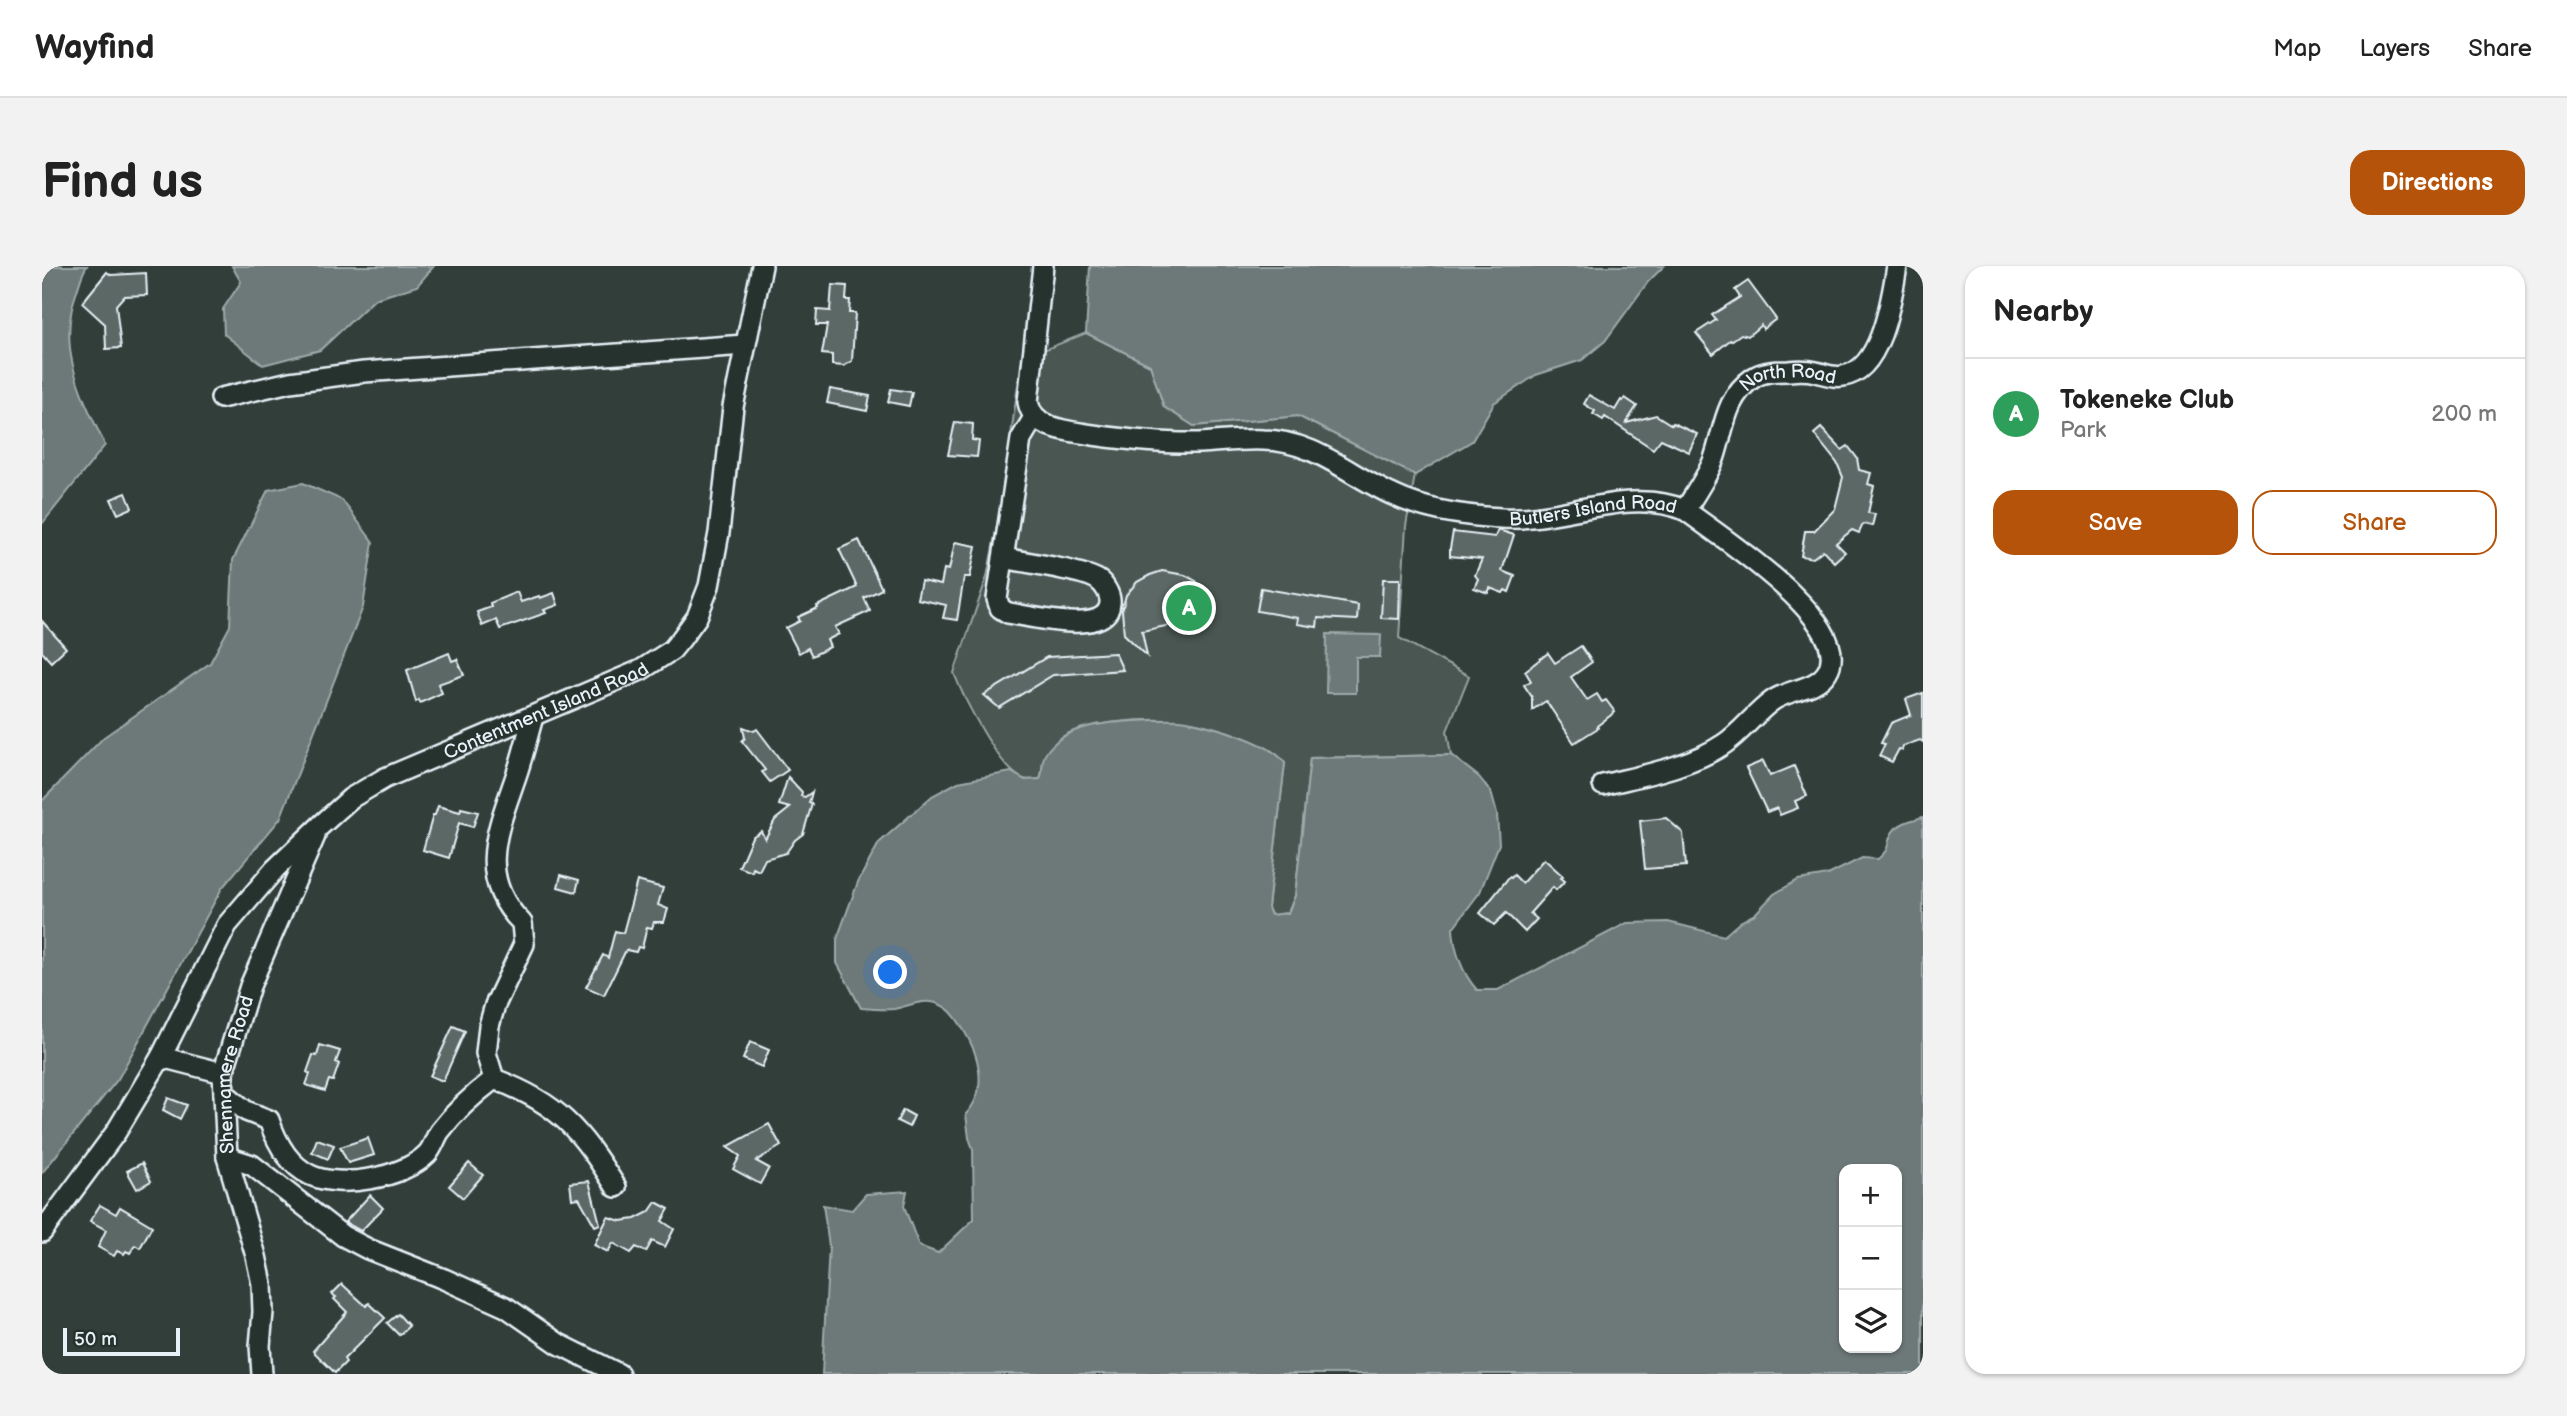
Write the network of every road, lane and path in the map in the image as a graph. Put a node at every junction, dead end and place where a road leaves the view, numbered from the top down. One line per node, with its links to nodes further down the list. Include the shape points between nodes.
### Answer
1 (762, 266): 4 (street, Contentment Island Road)
2 (1043, 266): 6 (street, via 1027,394)
3 (1897, 266): 7 (street, North Road, via 1886,326 1863,363 1846,376 1798,370 1754,377 1732,401 1710,469)
4 (745, 345): 5 (street, via 364,372); 9 (street, Contentment Island Road, via 719,533 709,586 697,617 672,650 658,660)
5 (221, 398)
6 (1034, 417): 7 (street, Butlers Island Road, via 1048,426 1074,432 1153,442 1291,442 1401,499 1456,513 1522,518 1624,503 1670,504); 8 (street, via 1021,439)
7 (1685, 510): 10 (street, Butlers Island Road, via 1768,571 1794,596 1825,633 1833,661 1826,675 1777,697 1723,745 1675,765)
8 (1003, 558): 8 (street, via 997,599 1008,613 1083,623 1098,621 1107,612 1108,592 1097,579)
9 (533, 717): 11 (street, Contentment Island Road, via 386,778 351,798); 13 (street, via 498,826 494,863 497,887 522,923 524,944 489,1026 486,1053)
10 (1603, 785)
11 (320, 826): 12 (street, Contentment Island Road, via 227,925); 14 (street, Shennamere Road, via 250,985)
12 (161, 1057): 14 (street); 17 (street, Contentment Island Road, via 116,1132)
13 (494, 1079): 14 (street, via 465,1100 428,1153 404,1170 337,1182 309,1175 294,1163 277,1142 269,1120 246,1111); 16 (street, via 540,1100 568,1120)
14 (224, 1083): 15 (street, Shennamere Road)
15 (227, 1157): 18 (street, Shennamere Road, via 262,1284); 19 (street, via 252,1165 344,1236 506,1307 559,1344)
16 (615, 1187)
17 (42, 1232)
18 (262, 1374)
19 (619, 1374)

